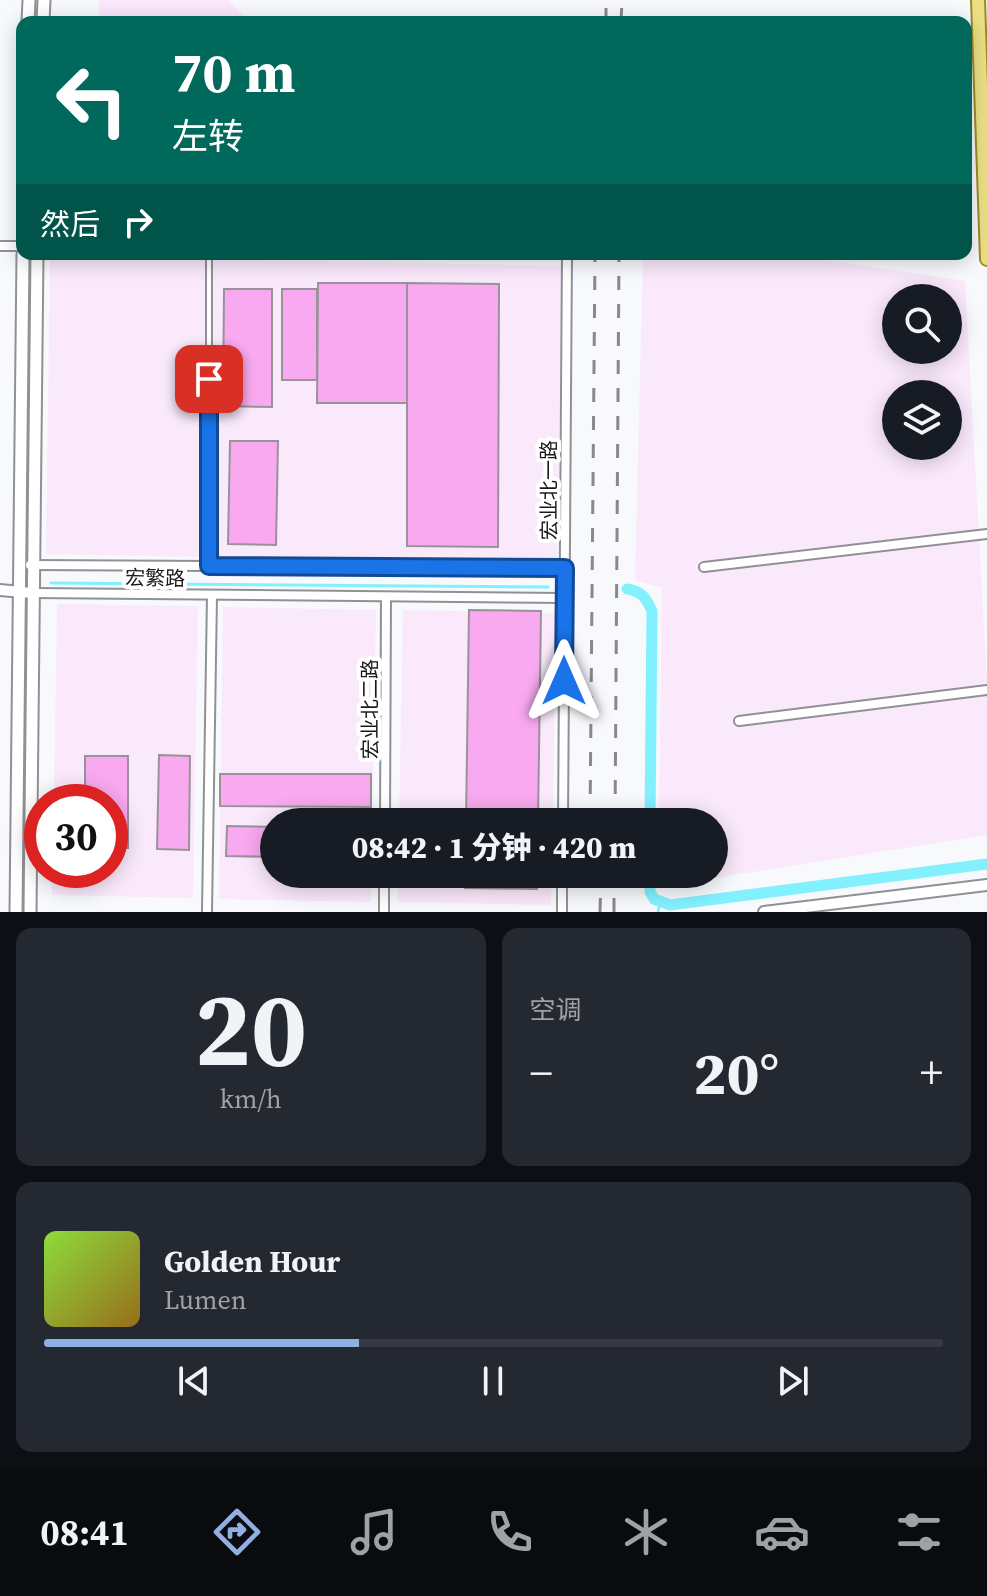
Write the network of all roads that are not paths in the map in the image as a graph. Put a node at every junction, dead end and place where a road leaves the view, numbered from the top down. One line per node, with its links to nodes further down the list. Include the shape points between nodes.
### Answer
1 (978, 0): 2 (main road)
2 (987, 259)
3 (23, 260): 8 (main road)
4 (37, 260): 9 (main road)
5 (209, 260): 10 (lane)
6 (567, 260): 12 (street, 宏业北一路)
7 (987, 534): 11 (street)
8 (19, 564): 9 (street); 14 (main road)
9 (33, 565): 10 (street); 15 (main road)
10 (209, 566): 12 (street)
11 (704, 567)
12 (565, 568): 18 (street, 宏业北一路)
13 (0, 590): 14 (street)
14 (19, 590): 15 (street); 26 (main road)
15 (32, 593): 16 (street, 宏繁路); 27 (main road)
16 (212, 595): 17 (street, 宏繁路); 28 (street)
17 (386, 597): 18 (street, 宏繁路); 21 (street, 宏业北二路)
18 (565, 598): 22 (street, 宏业北一路)
19 (987, 690): 20 (street)
20 (739, 721)
21 (385, 808)
22 (563, 808)
23 (987, 885): 31 (street)
24 (384, 888): 29 (street)
25 (562, 888): 30 (street)
26 (16, 912)
27 (30, 912)
28 (207, 912)
29 (384, 912)
30 (562, 912)
31 (764, 912)

